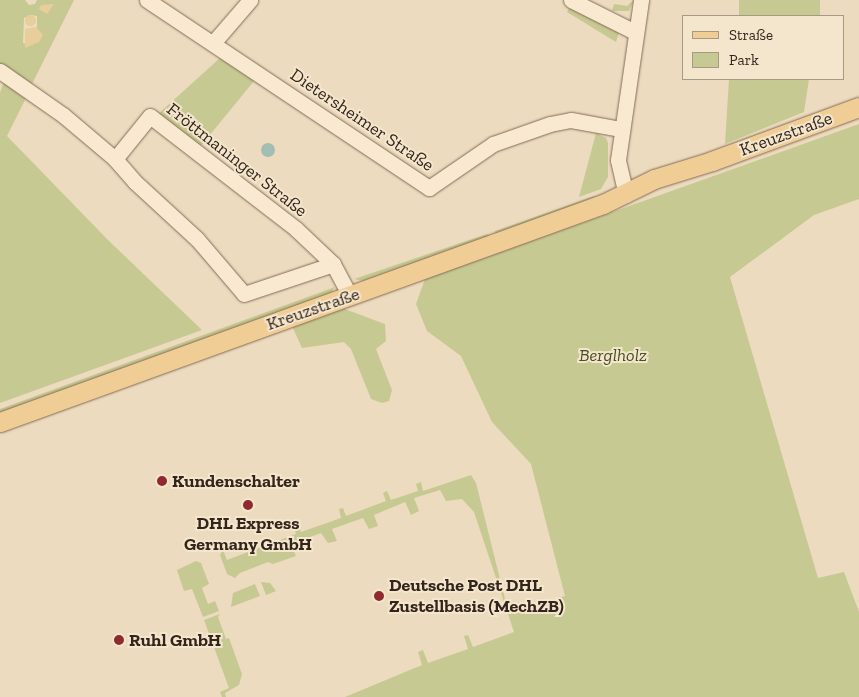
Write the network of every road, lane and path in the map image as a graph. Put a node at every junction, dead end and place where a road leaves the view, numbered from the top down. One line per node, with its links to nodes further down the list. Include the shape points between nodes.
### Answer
1 (147, 0): 6 (street, Dietersheimer Straße)
2 (250, 0): 6 (street)
3 (571, 0): 5 (street)
4 (641, 0): 5 (street)
5 (635, 32): 9 (street)
6 (213, 43): 9 (street, Dietersheimer Straße, via 429,188 492,144 550,124 571,120)
7 (0, 71): 10 (street, via 63,115)
8 (859, 107): 11 (main road, Kreuzstraße, via 712,161 658,190)
9 (622, 129): 11 (street, via 618,160)
10 (115, 159): 12 (street, via 197,239 244,294); 12 (street, Fröttmaninger Straße, via 150,116 296,229)
11 (626, 195): 13 (main road, Kreuzstraße)
12 (333, 264): 13 (street, Fröttmaninger Straße)
13 (350, 296): 14 (main road, Kreuzstraße)
14 (0, 422)

